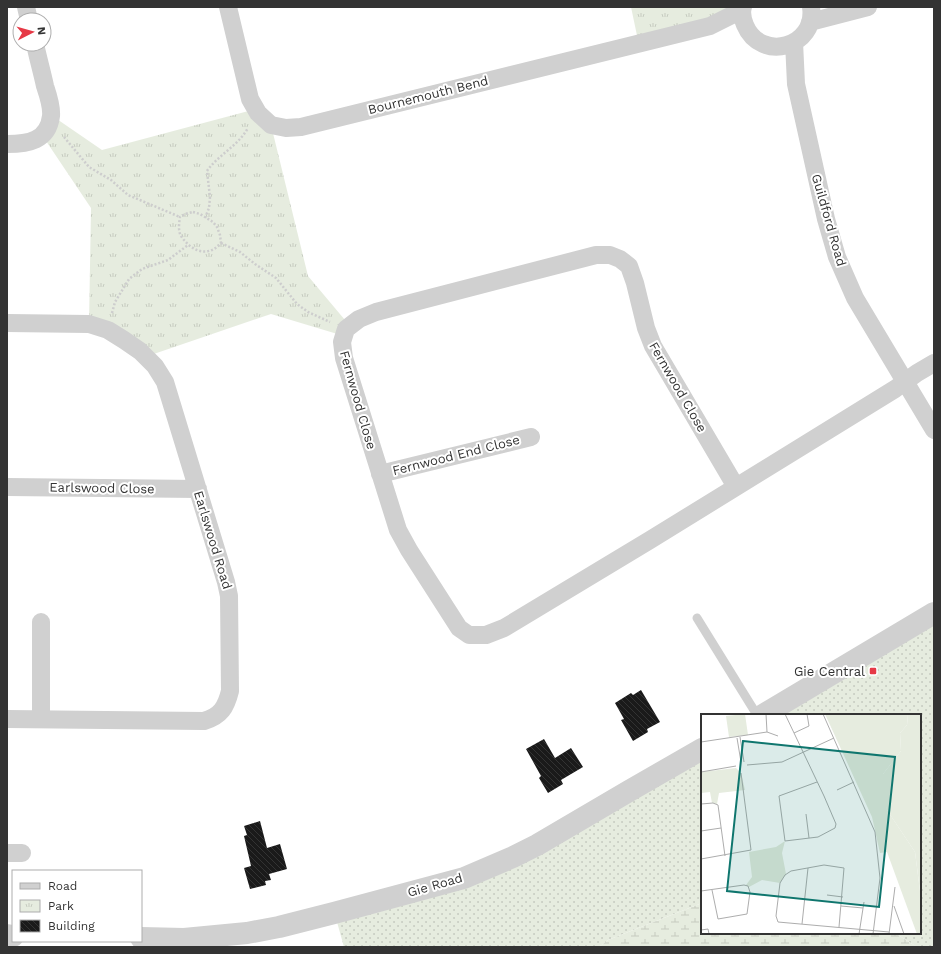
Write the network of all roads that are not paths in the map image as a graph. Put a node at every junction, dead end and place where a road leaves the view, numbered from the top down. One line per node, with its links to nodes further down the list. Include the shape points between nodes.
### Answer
1 (228, 7): 5 (street, Bournemouth Bend, via 250,99 258,113 271,125 286,128 301,127)
2 (868, 7): 4 (street)
3 (742, 8): 5 (street, Bournemouth Bend); 6 (street)
4 (810, 14): 7 (street, via 807,30)
5 (710, 26): 6 (street, Bournemouth Bend)
6 (747, 30): 8 (street, via 762,44)
7 (794, 42): 8 (street); 10 (street, Guildford Road)
8 (772, 47): 10 (street, Guildford Road)
9 (37, 52): 11 (street, via 50,103 49,126 42,135 26,144)
10 (796, 84): 14 (street, Guildford Road, via 826,219 837,256 855,298)
11 (7, 144)
12 (7, 323): 20 (street, Earlswood Road, via 89,324 108,330 140,351 155,366 165,382)
13 (934, 363): 14 (street, Fernwood Close)
14 (905, 382): 15 (street, Guildford Road); 19 (street, Fernwood Close)
15 (934, 430)
16 (531, 437): 17 (street, Fernwood End Close)
17 (380, 474): 19 (street, Fernwood Close, via 398,530 409,550 459,628 469,635 486,635 504,628); 19 (street, Fernwood Close, via 344,358 342,342 346,329 358,319 376,312 596,255 610,255 620,258 629,266 653,346)
18 (7, 486): 20 (street, Earlswood Close)
19 (736, 487)
20 (198, 490): 27 (street, Earlswood Road, via 229,596 230,691 222,711 204,722)
21 (934, 613): 25 (street)
22 (698, 618): 24 (lane)
23 (40, 622): 27 (street)
24 (756, 714)
25 (765, 714)
26 (7, 719): 27 (street, Earlswood Road)
27 (41, 719)
28 (701, 750): 29 (street, Gie Road, via 537,845 464,878 247,933 184,939)
29 (142, 938)

